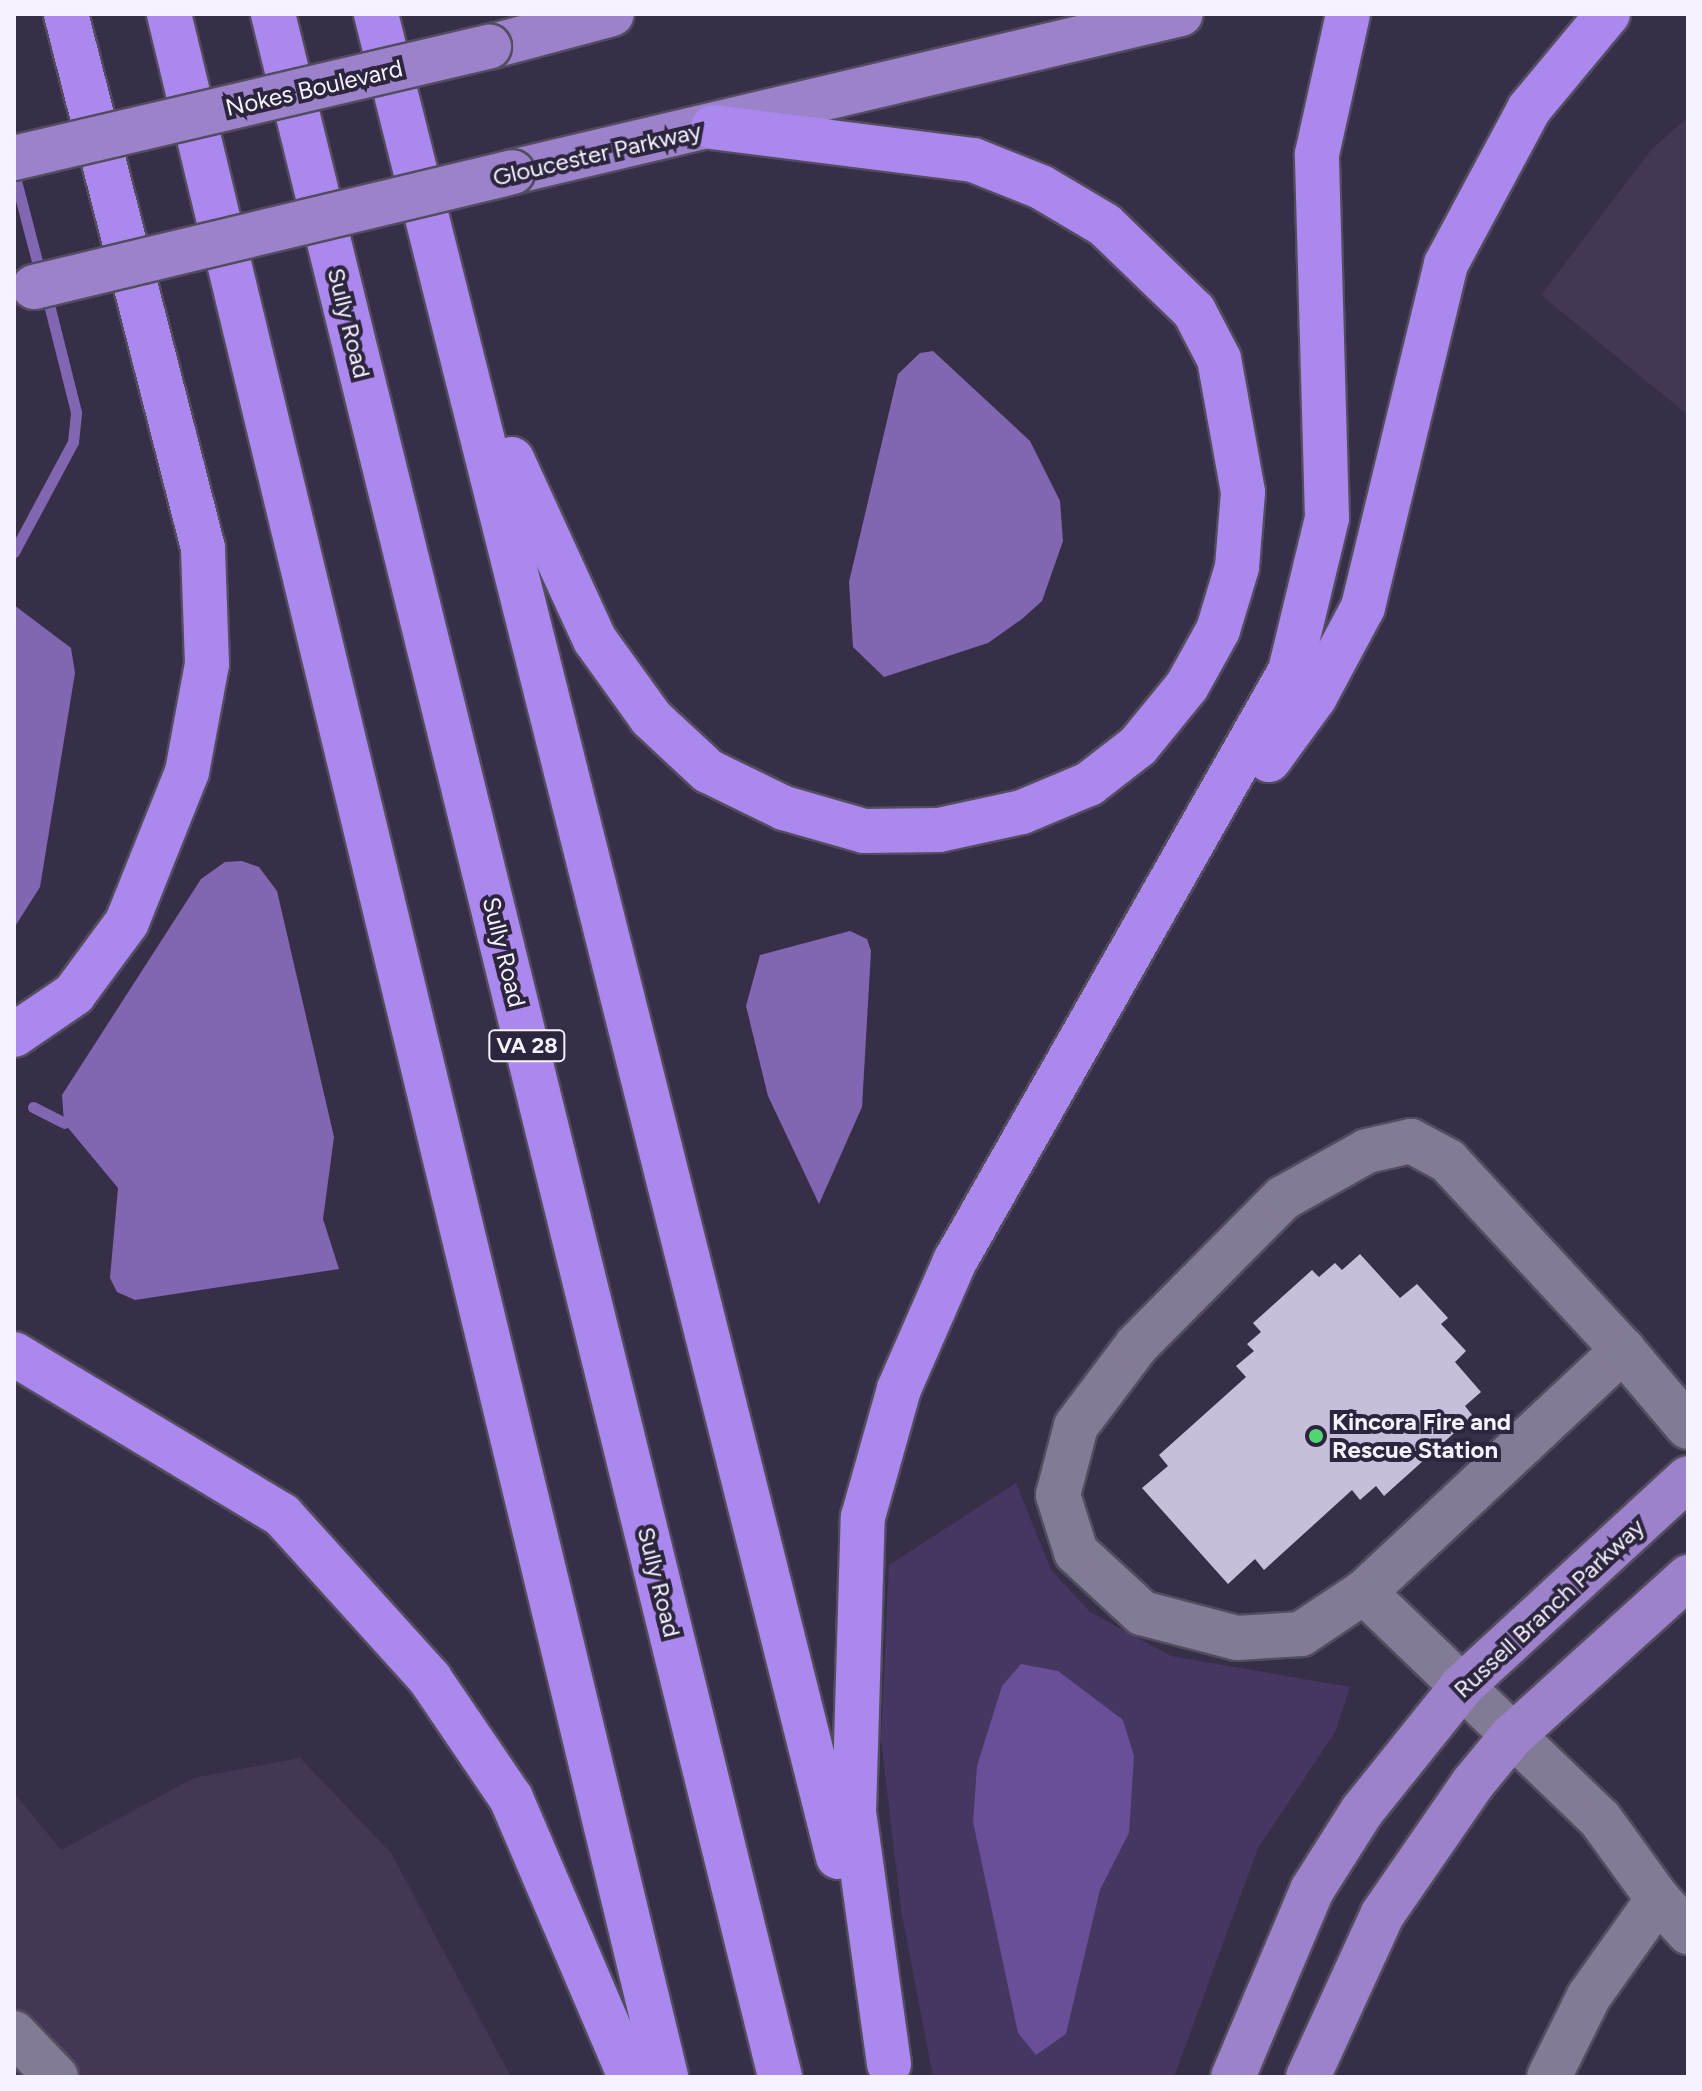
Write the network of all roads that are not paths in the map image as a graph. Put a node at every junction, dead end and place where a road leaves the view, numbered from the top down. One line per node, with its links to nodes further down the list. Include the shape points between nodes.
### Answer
1 (66, 14): 14 (highway, via 203,548 207,664 187,772 127,922 74,994)
2 (169, 14): 29 (highway)
3 (273, 14): 30 (highway, Sully Road / VA 28)
4 (376, 14): 12 (highway)
5 (612, 14): 10 (main road, Nokes Boulevard, bridge)
6 (1181, 14): 9 (main road, Gloucester Parkway)
7 (1348, 14): 13 (highway, via 1317,154 1327,518 1312,600 1290,671)
8 (1608, 14): 13 (highway, via 1569,52 1529,109 1446,264 1363,607 1315,697)
9 (713, 127): 11 (main road, Gloucester Parkway, bridge); 12 (highway, via 973,160 1041,187 1105,225 1194,311 1219,359 1237,429 1243,492 1237,567 1218,630 1187,686 1138,746 1089,784 1035,807 939,830 864,831 784,808 708,771 651,718 595,640)
10 (14, 158)
11 (24, 290)
12 (457, 330): 26 (highway)
13 (1167, 898): 26 (highway, via 955,1261 899,1389 863,1517 854,1812)
14 (14, 1035)
15 (1623, 1350): 17 (lane); 20 (lane); 20 (lane, via 1448,1161 1411,1141 1367,1151 1283,1198 1137,1345 1076,1426 1058,1495 1076,1552 1142,1613 1237,1638 1301,1634)
16 (14, 1354): 28 (highway, via 282,1515 430,1679 511,1798)
17 (1688, 1427)
18 (1688, 1478): 21 (main road, Russell Branch Parkway)
19 (1688, 1577): 22 (main road)
20 (1364, 1592): 21 (lane)
21 (1462, 1686): 22 (lane); 31 (main road, Russell Branch Parkway, via 1362,1811 1312,1890)
22 (1511, 1737): 23 (lane, via 1600,1819); 32 (main road, via 1382,1915)
23 (1658, 1899): 24 (lane); 33 (lane, via 1589,1996)
24 (1688, 1932)
25 (14, 2033): 27 (lane)
26 (891, 2070)
27 (56, 2077)
28 (630, 2077)
29 (666, 2077)
30 (780, 2077)
31 (1233, 2077)
32 (1308, 2077)
33 (1549, 2077)

